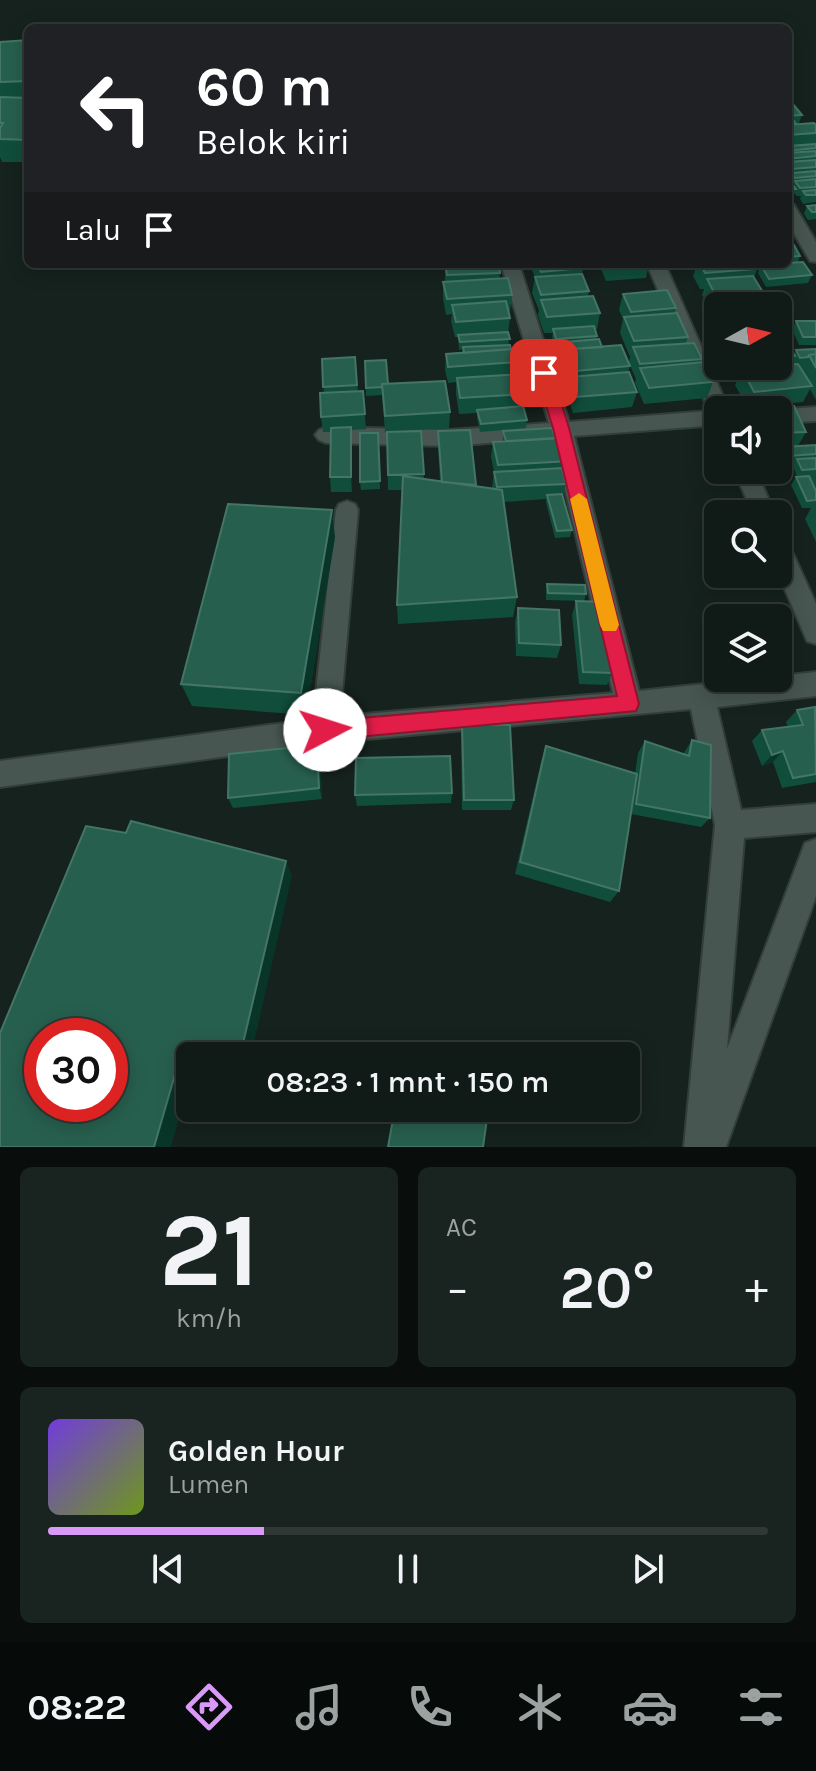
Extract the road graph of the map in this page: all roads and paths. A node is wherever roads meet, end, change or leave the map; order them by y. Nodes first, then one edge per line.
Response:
1 (792, 215) edge
2 (816, 257) edge
3 (511, 268) edge
4 (658, 268) edge
5 (713, 396) edge
6 (816, 414) edge
7 (792, 415) edge
8 (704, 419) edge
9 (561, 428) junction
10 (326, 435) edge
11 (347, 510) dead end
12 (792, 577) edge
13 (816, 633) edge
14 (816, 684) edge
15 (701, 695) junction
16 (629, 704) junction
17 (325, 730) junction
18 (0, 774) edge
19 (816, 818) edge
20 (730, 825) junction
21 (816, 854) edge
22 (705, 1147) edge

1 - 2 street
3 - 9 street
4 - 5 street
6 - 7 street
8 - 9 street
9 - 10 street
9 - 16 street
11 - 17 street
12 - 13 street
14 - 15 street
15 - 16 street
15 - 20 street
16 - 17 street
17 - 18 street
19 - 20 street
20 - 22 street
21 - 22 street

